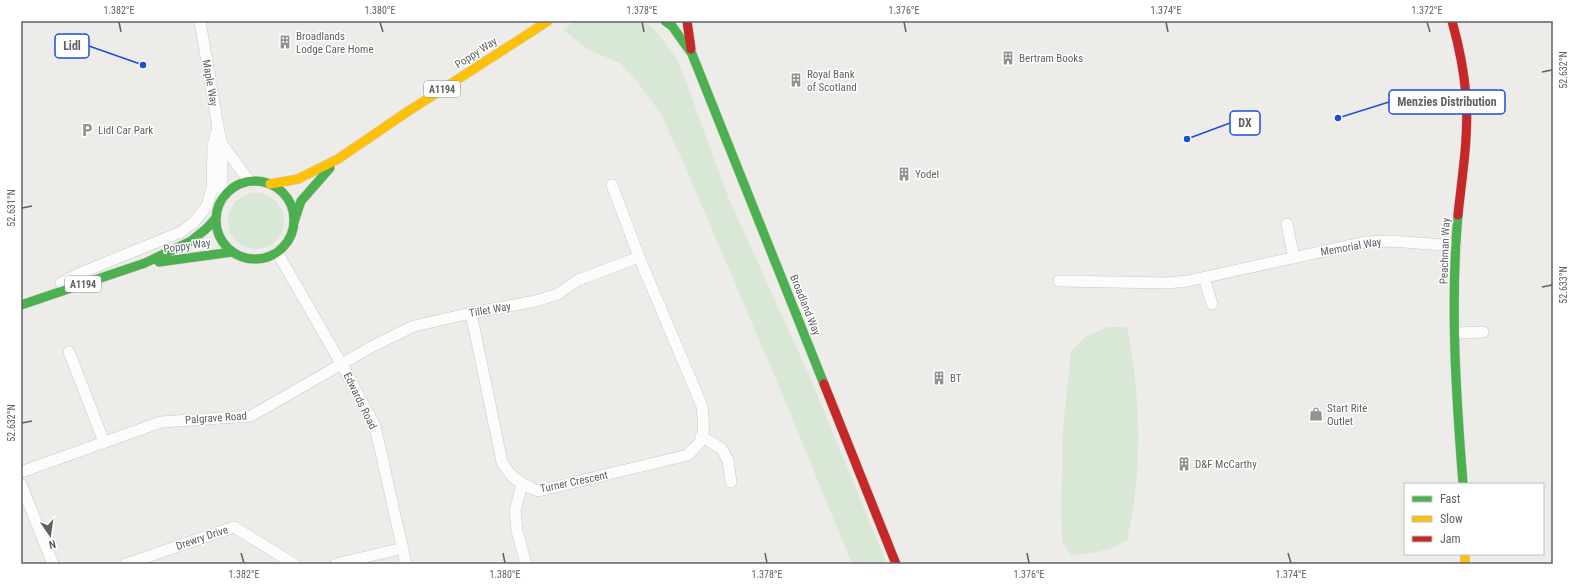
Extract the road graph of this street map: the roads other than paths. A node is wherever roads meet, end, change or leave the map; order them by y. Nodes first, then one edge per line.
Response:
1 (200, 21) edge
2 (548, 21) edge
3 (665, 21) edge
4 (687, 21) edge
5 (1452, 21) edge
6 (692, 54) junction
7 (218, 127) junction
8 (222, 144) junction
9 (338, 159) junction
10 (250, 182) junction
11 (270, 184) junction
12 (612, 185) dead end
13 (222, 199) junction
14 (216, 218) junction
15 (294, 222) junction
16 (1287, 224) dead end
17 (1456, 246) junction
18 (232, 252) junction
19 (277, 252) junction
20 (639, 257) junction
21 (1294, 258) junction
22 (145, 263) junction
23 (1204, 278) junction
24 (1059, 281) dead end
25 (21, 304) edge
26 (1212, 304) dead end
27 (471, 313) junction
28 (1484, 332) dead end
29 (1455, 334) junction
30 (69, 352) dead end
31 (342, 365) junction
32 (701, 436) junction
33 (104, 442) junction
34 (21, 472) edge
35 (731, 482) dead end
36 (1463, 483) edge
37 (21, 484) edge
38 (522, 484) junction
39 (403, 548) junction
40 (150, 560) edge
41 (53, 564) edge
42 (126, 564) edge
43 (294, 564) edge
44 (336, 564) edge
45 (406, 564) edge
46 (526, 564) edge
47 (896, 564) edge

1 - 7 street, Maple Way
2 - 9 main road, Poppy Way / A1194
3 - 6 main road, Broadland Way
4 - 6 main road, Broadland Way
5 - 17 main road, Peachman Way
6 - 47 main road, Broadland Way
7 - 8 street, Maple Way
7 - 25 street
8 - 10 street, Maple Way
8 - 13 street, Maple Way
9 - 11 main road, Poppy Way / A1194
9 - 15 main road, Poppy Way / A1194
10 - 11 main road
10 - 13 main road
11 - 15 main road
12 - 20 street, Turner Crescent
13 - 14 main road
14 - 18 main road
14 - 22 main road, Poppy Way / A1194
15 - 19 main road
16 - 21 street
17 - 21 street, Memorial Way
17 - 29 main road, Peachman Way
18 - 19 main road
18 - 22 main road, Poppy Way / A1194
19 - 31 street, Edwards Road
20 - 27 street, Tillet Way
20 - 32 street, Turner Crescent
21 - 23 street, Memorial Way
22 - 25 main road, Poppy Way / A1194
23 - 24 street, Memorial Way
23 - 26 street
27 - 31 street, Tillet Way
27 - 38 street, Turner Crescent
28 - 29 street
29 - 36 main road, Peachman Way
30 - 33 street
31 - 33 street, Palgrave Road
31 - 39 street, Edwards Road
32 - 35 street
32 - 38 street, Turner Crescent
33 - 34 street, Palgrave Road
37 - 41 street
38 - 46 street
39 - 44 street
39 - 45 street, Edwards Road
40 - 42 street, Drewry Drive
40 - 43 street, Drewry Drive

